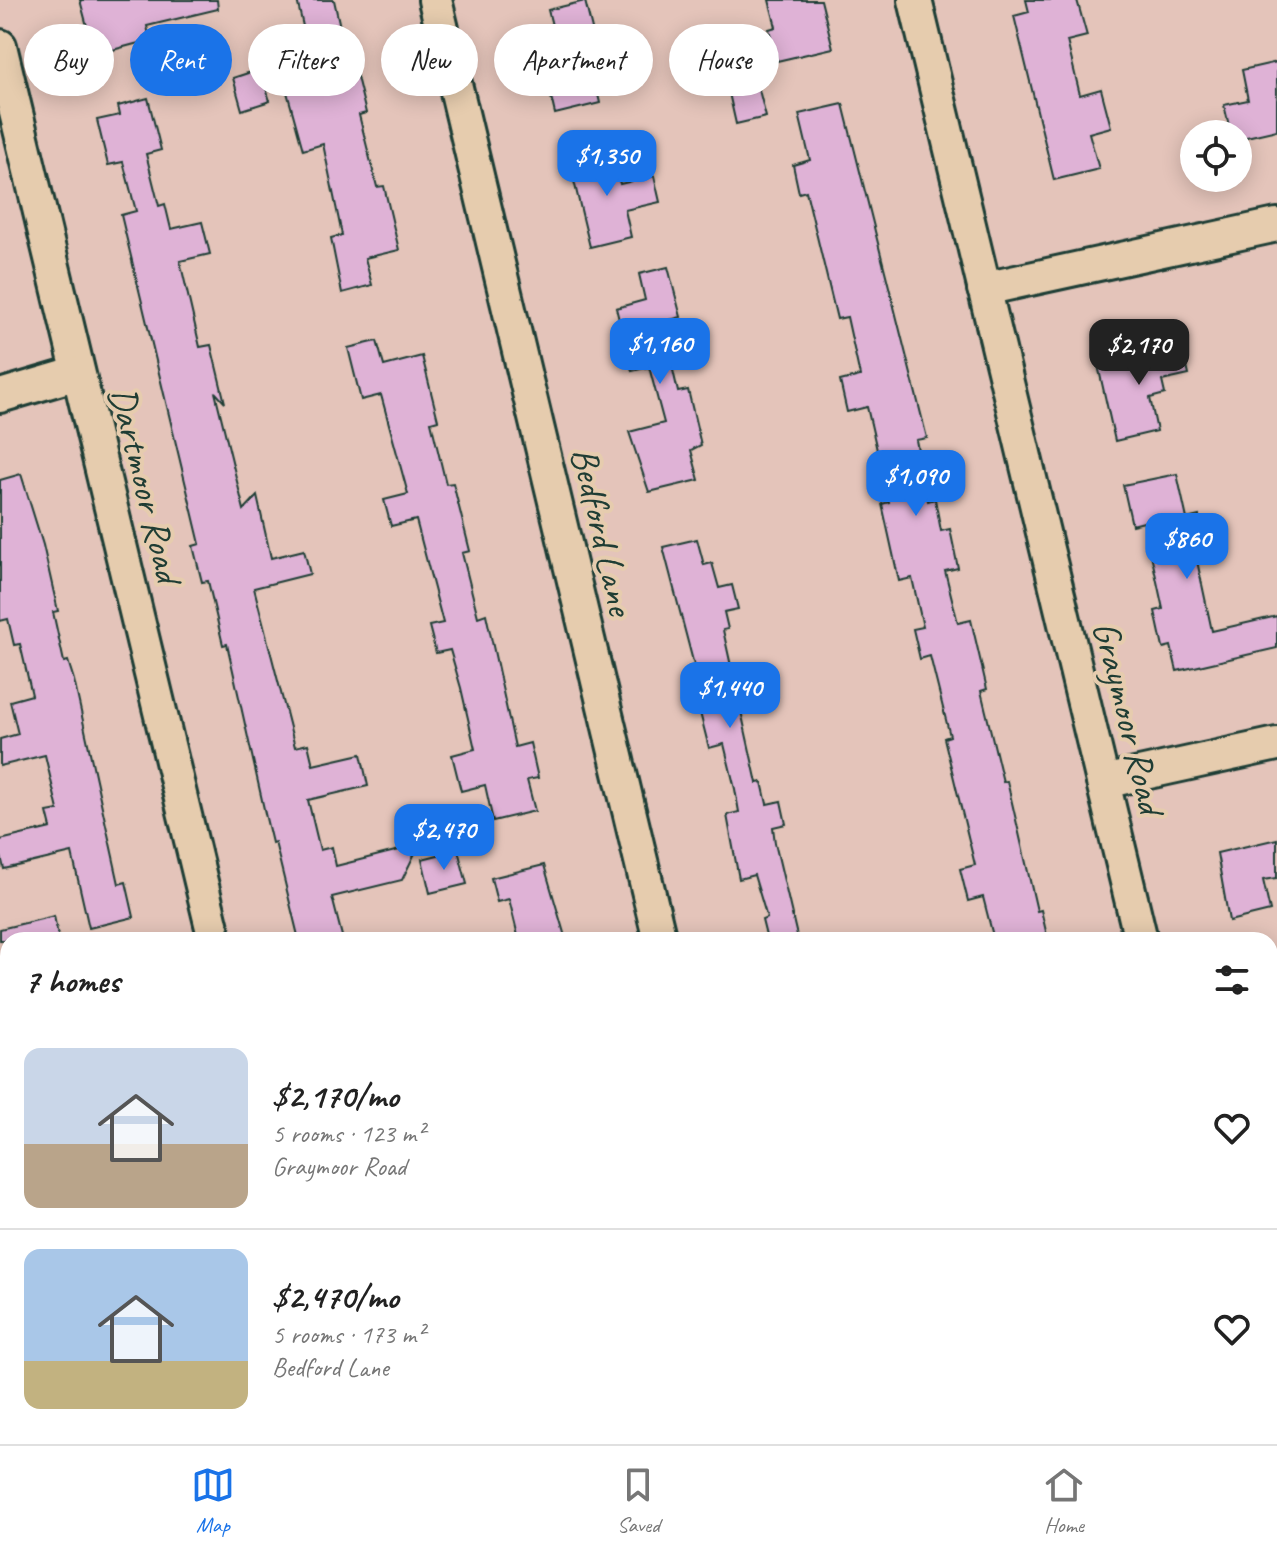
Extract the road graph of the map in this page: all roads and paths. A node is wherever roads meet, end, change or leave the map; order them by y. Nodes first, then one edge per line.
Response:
1 (435, 0) edge
2 (915, 0) edge
3 (0, 46) edge
4 (1277, 225) edge
5 (984, 289) junction
6 (78, 373) junction
7 (0, 396) edge
8 (1277, 744) edge
9 (1103, 782) junction
10 (213, 932) edge
11 (658, 932) edge
12 (1139, 932) edge

1 - 11 street, Bedford Lane
2 - 5 street, Graymoor Road
3 - 6 street, Dartmoor Road
4 - 5 street
5 - 9 street, Graymoor Road
6 - 7 street
6 - 10 street, Dartmoor Road
8 - 9 street
9 - 12 street, Graymoor Road

